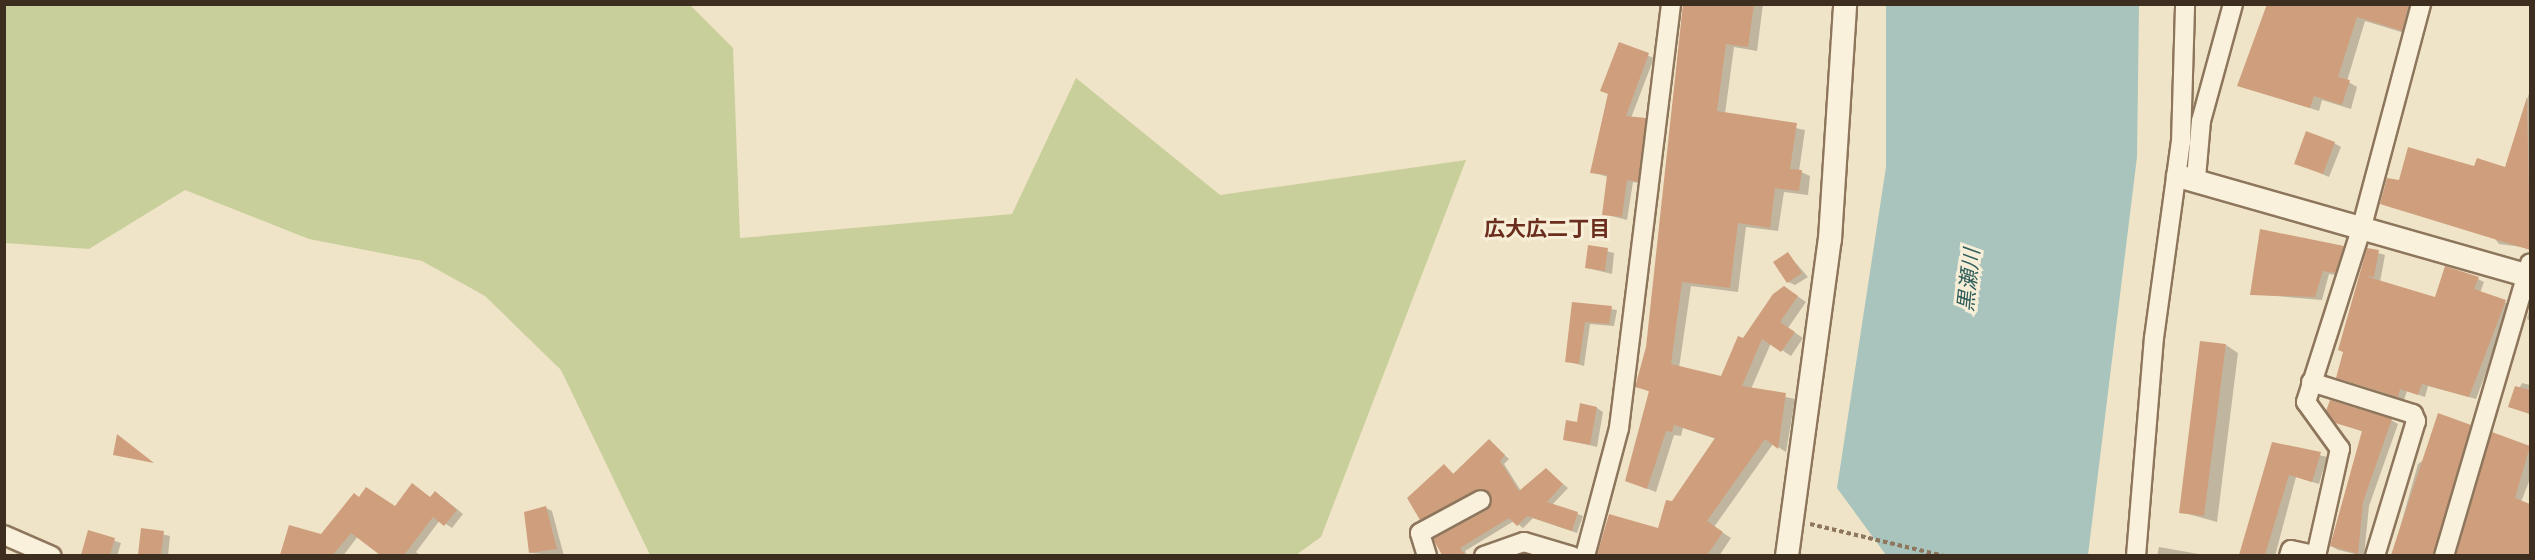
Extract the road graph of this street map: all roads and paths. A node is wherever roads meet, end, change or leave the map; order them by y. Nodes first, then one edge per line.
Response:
1 (1671, 4) edge
2 (1845, 4) edge
3 (2185, 4) edge
4 (2233, 4) edge
5 (2421, 4) edge
6 (2187, 177) junction
7 (2362, 226) junction
8 (2529, 271) edge
9 (2312, 382) junction
10 (1481, 500) dead end
11 (1805, 523) dead end
12 (4, 535) edge
13 (52, 555) edge
14 (1427, 555) edge
15 (1484, 555) edge
16 (1572, 555) edge
17 (1585, 555) edge
18 (1787, 555) edge
19 (1944, 555) edge
20 (2136, 555) edge
21 (2289, 555) edge
22 (2316, 555) edge
23 (2375, 555) edge
24 (2444, 555) edge

1 - 17 street
2 - 18 street
3 - 6 street
4 - 6 street
5 - 7 street
6 - 7 street
6 - 20 street
7 - 8 street
7 - 9 street
8 - 24 street
9 - 22 street
9 - 23 street
10 - 14 street
11 - 19 path
12 - 13 street
15 - 16 street
21 - 22 street

